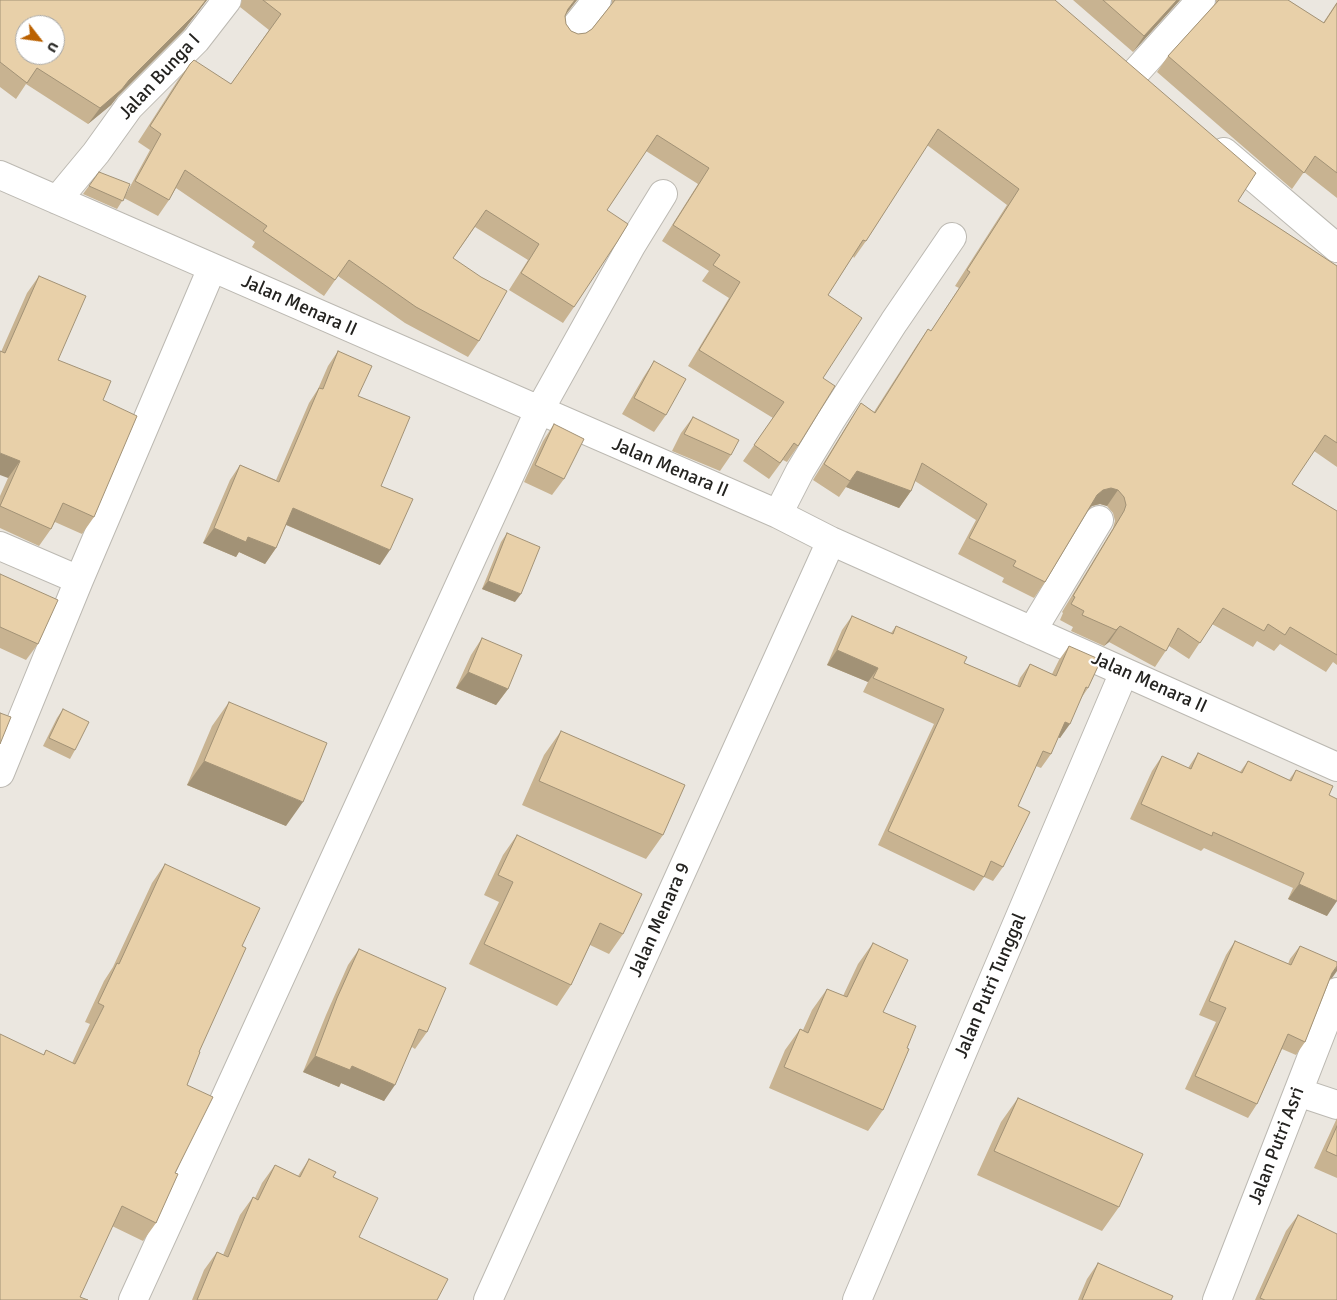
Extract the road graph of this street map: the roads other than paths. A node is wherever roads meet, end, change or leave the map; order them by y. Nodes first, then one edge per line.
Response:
1 (226, 0) edge
2 (597, 0) edge
3 (1201, 0) edge
4 (569, 34) edge
5 (1112, 55) edge
6 (1209, 139) edge
7 (0, 175) edge
8 (663, 194) dead end
9 (57, 200) junction
10 (952, 237) dead end
11 (1337, 248) edge
12 (212, 268) junction
13 (539, 411) junction
14 (778, 514) junction
15 (1099, 520) dead end
16 (831, 541) junction
17 (0, 546) edge
18 (79, 580) junction
19 (1032, 631) junction
20 (1124, 672) junction
21 (1337, 767) edge
22 (0, 773) edge
23 (1337, 992) edge
24 (1298, 1092) junction
25 (1337, 1105) edge
26 (133, 1300) edge
27 (488, 1300) edge
28 (857, 1300) edge
29 (1217, 1300) edge

1 - 9 street, Jalan Bunga I
2 - 4 street
3 - 5 street
6 - 11 street
7 - 9 street, Jalan Menara II
8 - 13 street
9 - 12 street, Jalan Menara II
10 - 14 street
12 - 13 street, Jalan Menara II
12 - 18 street
13 - 14 street, Jalan Menara II
13 - 26 street
14 - 16 street, Jalan Menara II
15 - 19 street
16 - 19 street, Jalan Menara II
16 - 27 street, Jalan Menara 9
17 - 18 street
18 - 22 street
19 - 20 street, Jalan Menara II
20 - 21 street, Jalan Menara II
20 - 28 street, Jalan Putri Tunggal
23 - 24 street, Jalan Putri Asri
24 - 25 street
24 - 29 street, Jalan Putri Asri

